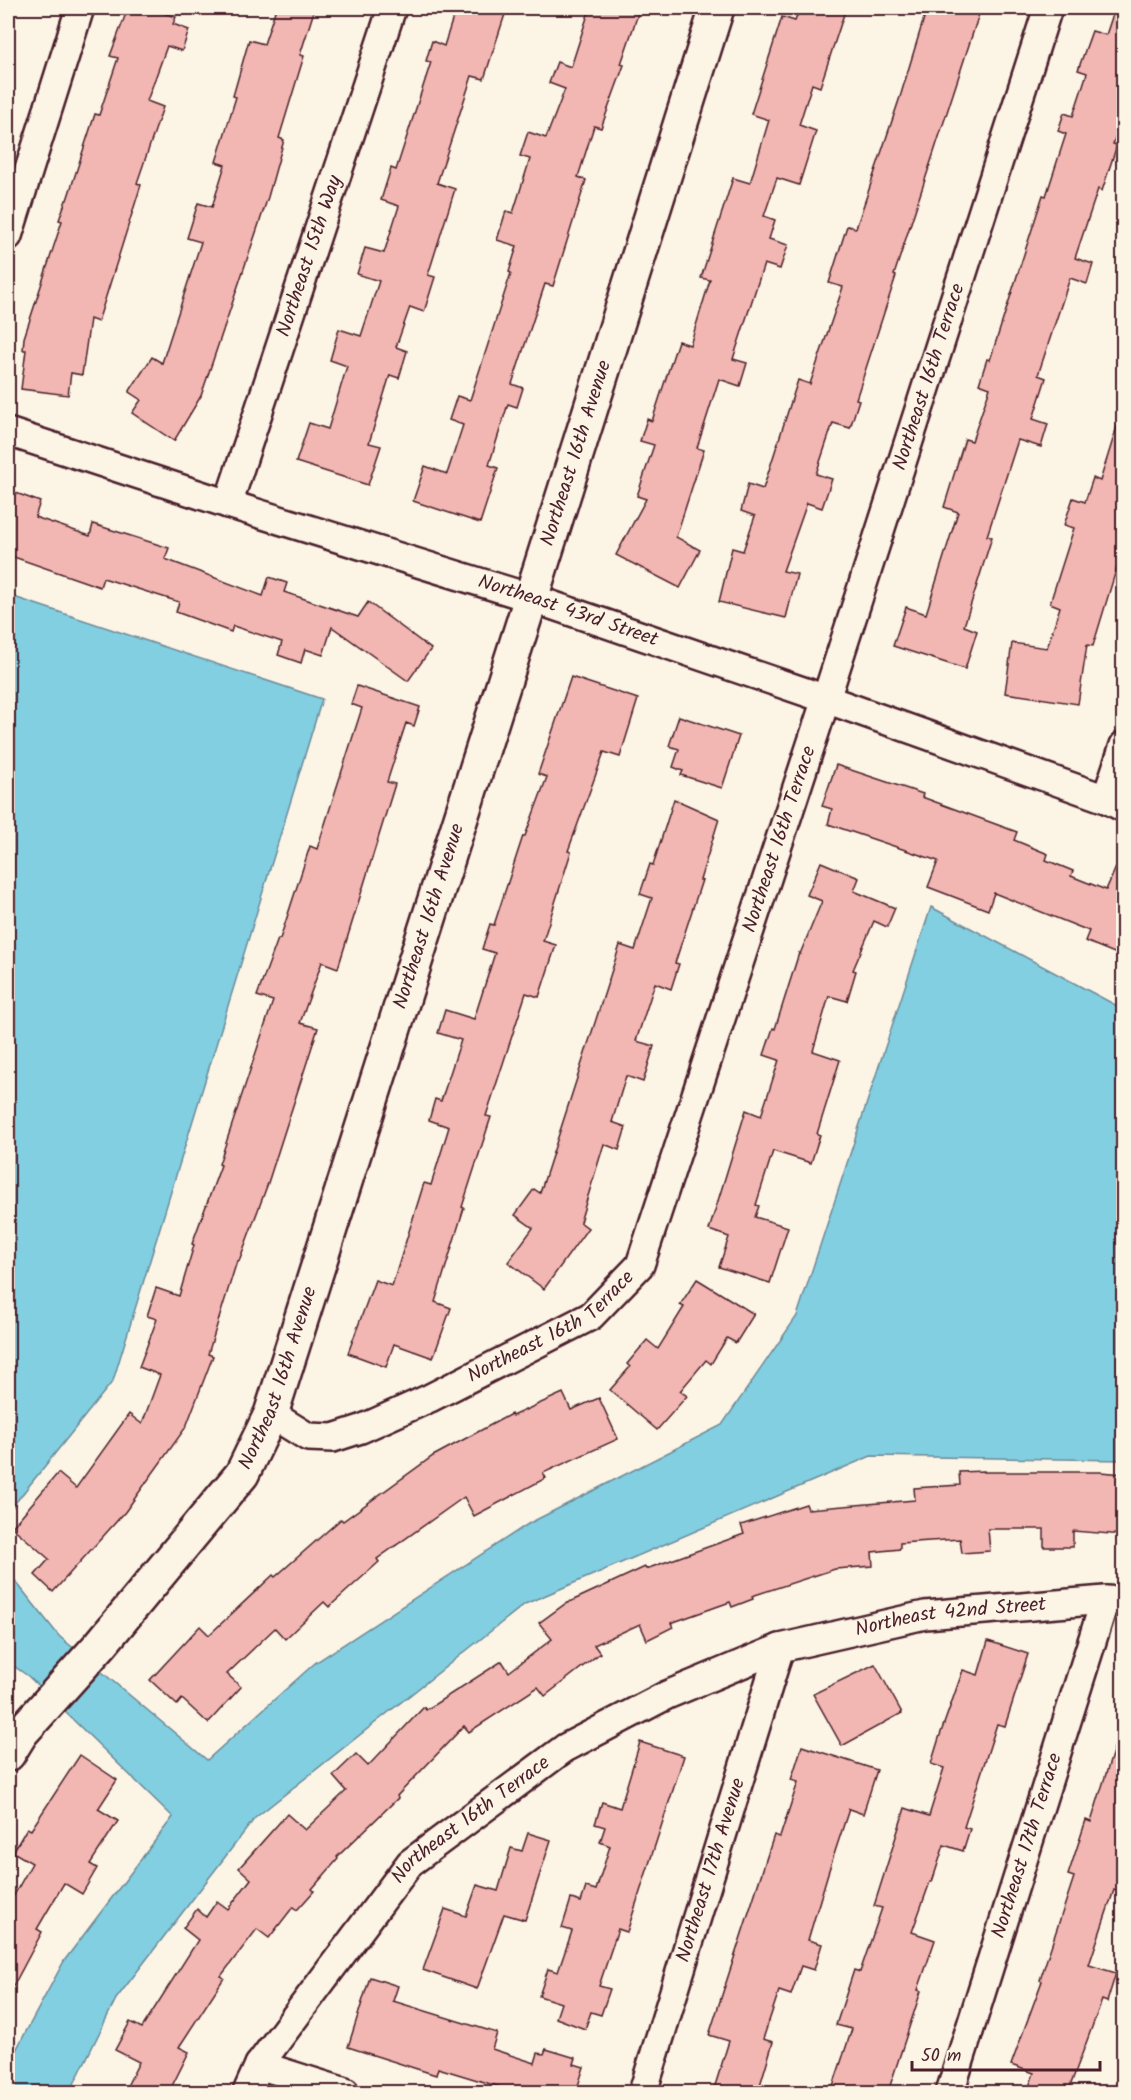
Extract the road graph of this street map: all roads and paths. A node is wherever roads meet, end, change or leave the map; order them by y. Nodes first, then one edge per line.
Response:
1 (80, 8) edge
2 (392, 8) edge
3 (717, 8) edge
4 (1048, 8) edge
5 (8, 236) edge
6 (8, 432) edge
7 (228, 504) junction
8 (531, 598) junction
9 (826, 699) junction
10 (1124, 746) edge
11 (1115, 803) edge
12 (271, 1414) junction
13 (1114, 1601) edge
14 (780, 1648) junction
15 (14, 1743) edge
16 (259, 2065) junction
17 (247, 2092) edge
18 (345, 2092) edge
19 (643, 2092) edge
20 (950, 2092) edge

1 - 5 street
2 - 7 street, Northeast 15th Way
3 - 8 street, Northeast 16th Avenue
4 - 9 street, Northeast 16th Terrace
6 - 7 street, Northeast 43rd Street
7 - 8 street, Northeast 43rd Street
8 - 9 street, Northeast 43rd Street
8 - 12 street, Northeast 16th Avenue
9 - 11 street, Northeast 43rd Street
9 - 12 street, Northeast 16th Terrace
10 - 11 street
12 - 15 street, Northeast 16th Avenue
13 - 14 street, Northeast 42nd Street
13 - 20 street, Northeast 17th Terrace
14 - 16 street, Northeast 16th Terrace
14 - 19 street, Northeast 17th Avenue
16 - 17 street, Northeast 16th Terrace
16 - 18 street

